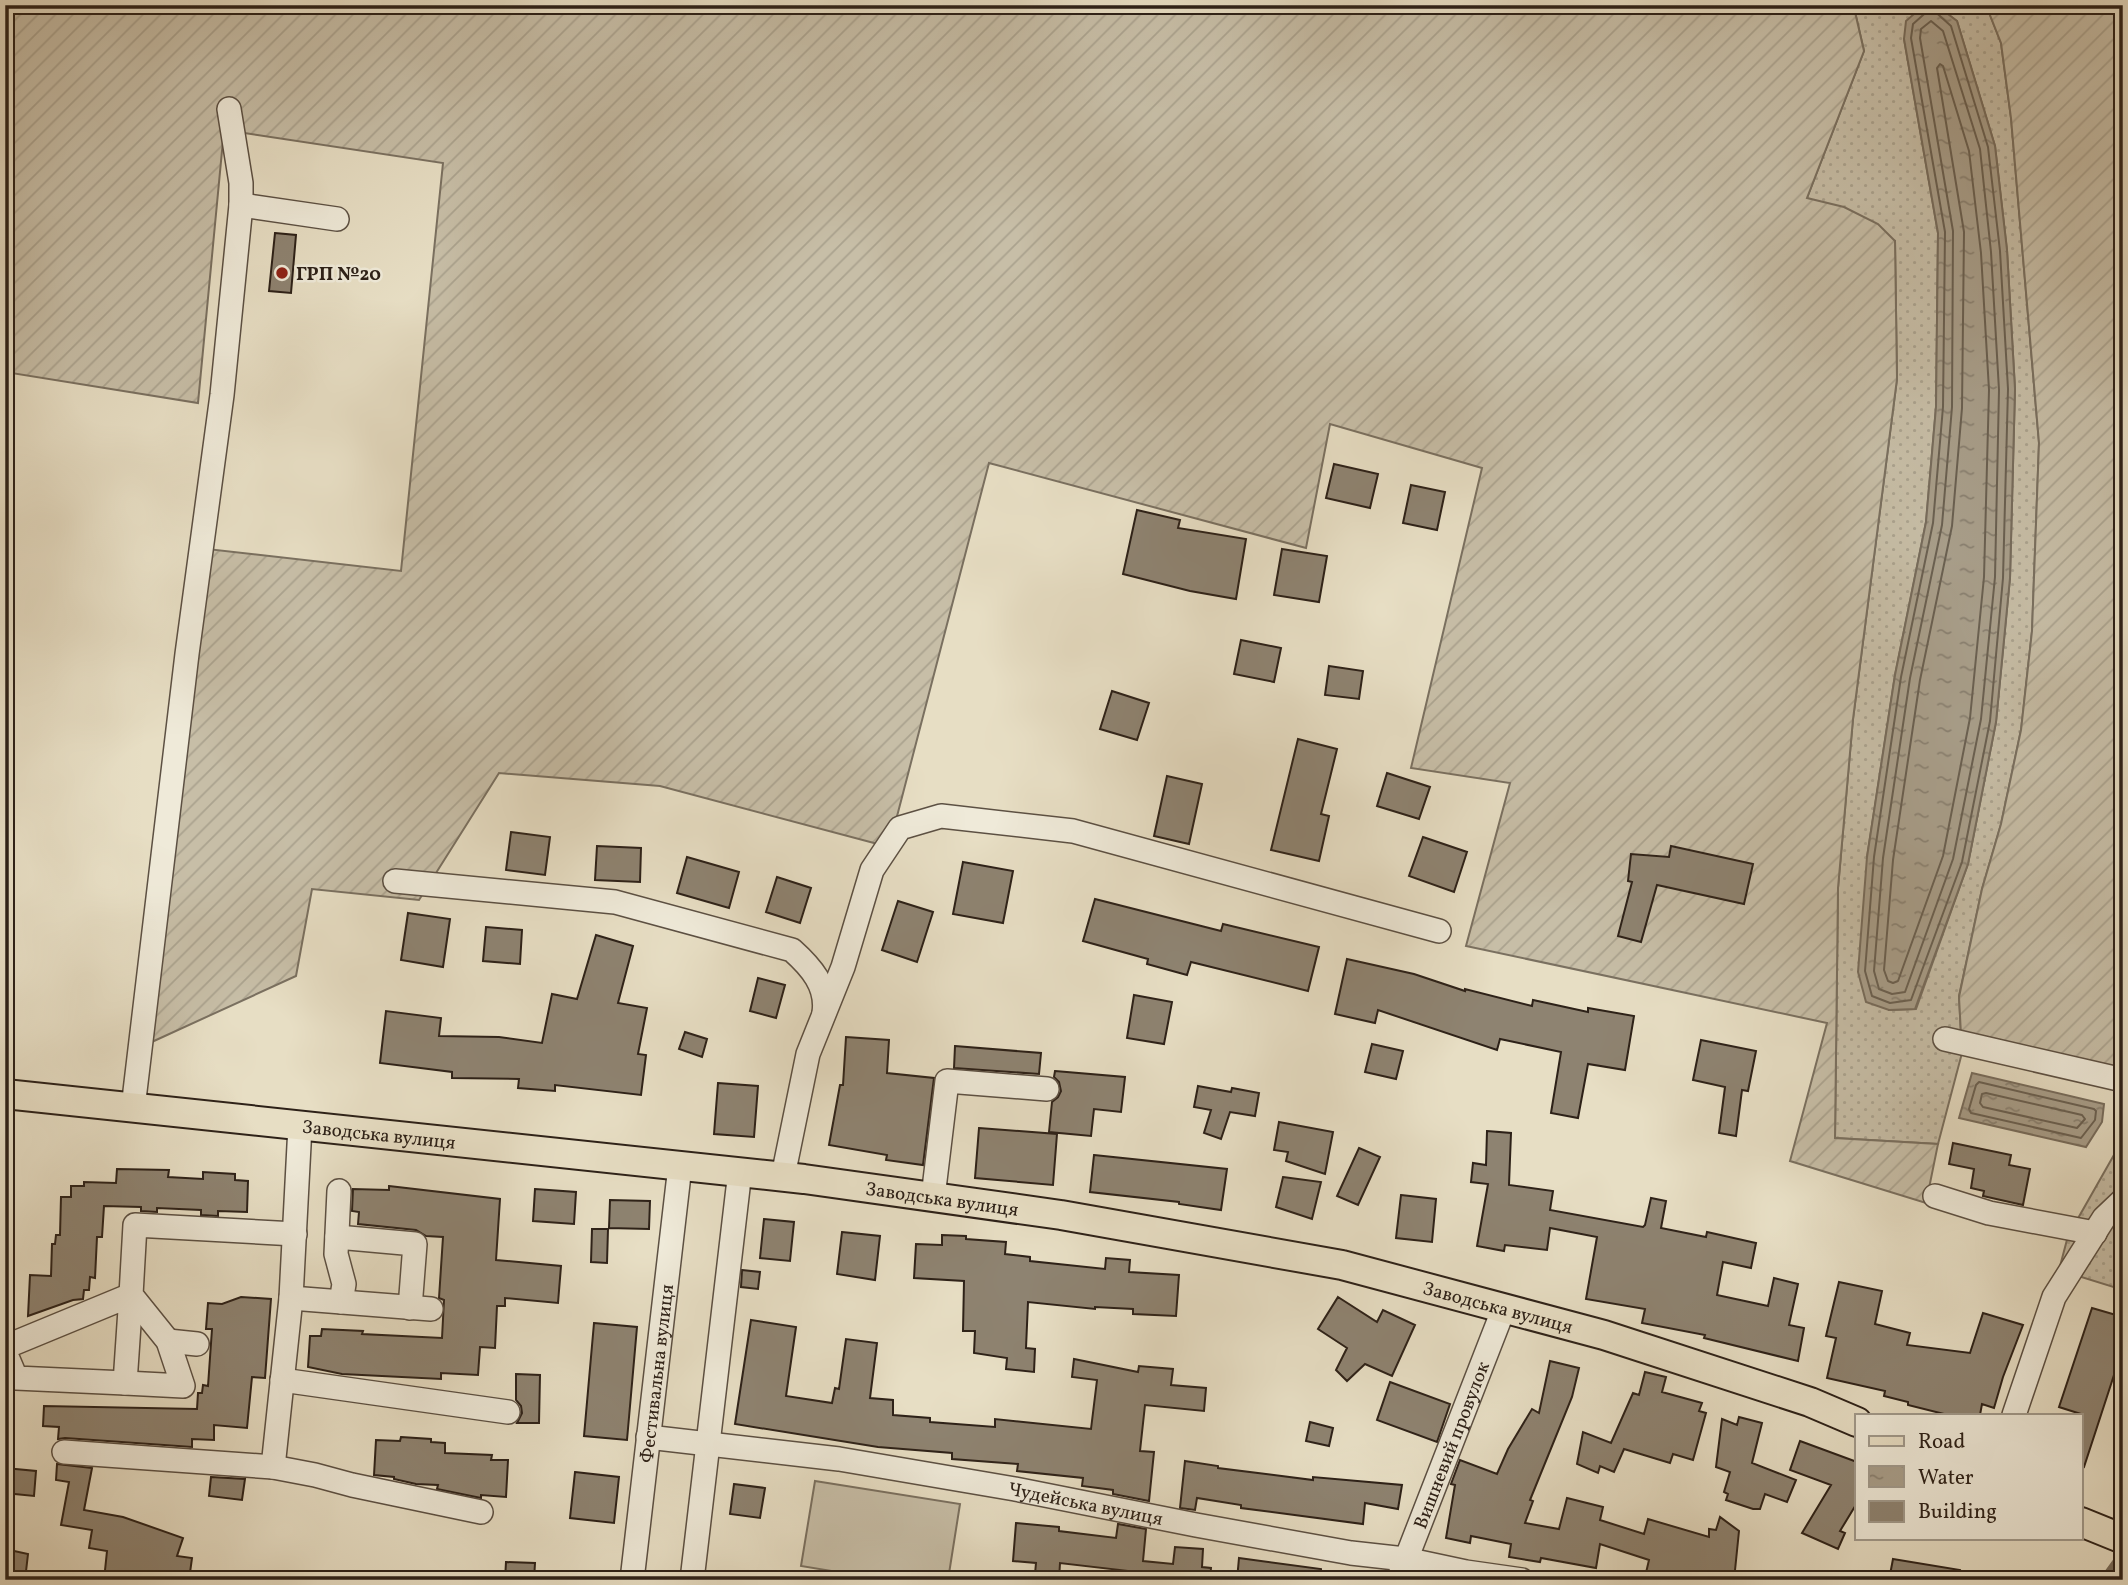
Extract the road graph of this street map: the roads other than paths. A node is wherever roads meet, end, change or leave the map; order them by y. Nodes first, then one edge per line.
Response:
1 (229, 109) dead end
2 (241, 205) junction
3 (337, 219) dead end
4 (395, 881) dead end
5 (1439, 931) dead end
6 (822, 1023) junction
7 (1945, 1039) dead end
8 (2123, 1080) edge
9 (1047, 1089) dead end
10 (5, 1094) edge
11 (133, 1108) junction
12 (300, 1126) junction
13 (680, 1166) junction
14 (740, 1171) junction
15 (783, 1176) junction
16 (340, 1191) dead end
17 (1935, 1196) dead end
18 (933, 1197) junction
19 (2123, 1200) edge
20 (2095, 1233) junction
21 (295, 1234) junction
22 (337, 1237) junction
23 (131, 1295) junction
24 (291, 1298) junction
25 (341, 1301) junction
26 (1504, 1308) junction
27 (168, 1341) junction
28 (198, 1343) dead end
29 (5, 1347) edge
30 (5, 1352) edge
31 (282, 1380) junction
32 (125, 1382) junction
33 (508, 1412) dead end
34 (2014, 1414) edge
35 (1855, 1421) edge
36 (648, 1437) junction
37 (707, 1443) junction
38 (64, 1452) dead end
39 (273, 1467) junction
40 (481, 1512) dead end
41 (2082, 1522) edge
42 (2115, 1536) edge
43 (1401, 1569) edge
44 (632, 1580) edge
45 (692, 1580) edge
46 (1522, 1580) edge

1 - 2 street
2 - 3 street
2 - 11 street
4 - 6 street
5 - 6 street
6 - 15 street
7 - 8 street
9 - 18 street
10 - 11 main road, Заводська вулиця
11 - 12 main road, Заводська вулиця
12 - 13 main road, Заводська вулиця
12 - 21 street
13 - 14 main road, Заводська вулиця
13 - 36 street, Фестивальна вулиця
14 - 15 main road, Заводська вулиця
14 - 37 street
15 - 18 main road, Заводська вулиця
16 - 22 street
17 - 20 street
18 - 26 main road, Заводська вулиця
19 - 20 street
20 - 34 street
21 - 23 street
21 - 24 street
22 - 25 street
22 - 25 street
23 - 27 street
23 - 29 street
23 - 32 street
24 - 25 street
24 - 31 street
26 - 35 main road, Заводська вулиця
26 - 43 street, Вишневий провулок
27 - 28 street
27 - 32 street
30 - 32 street
31 - 33 street
31 - 39 street
36 - 37 street, Чудейська вулиця
36 - 44 street, Фестивальна вулиця
37 - 43 street, Чудейська вулиця
37 - 45 street
38 - 39 street
39 - 40 street
41 - 42 main road
43 - 46 street, Чудейська вулиця

